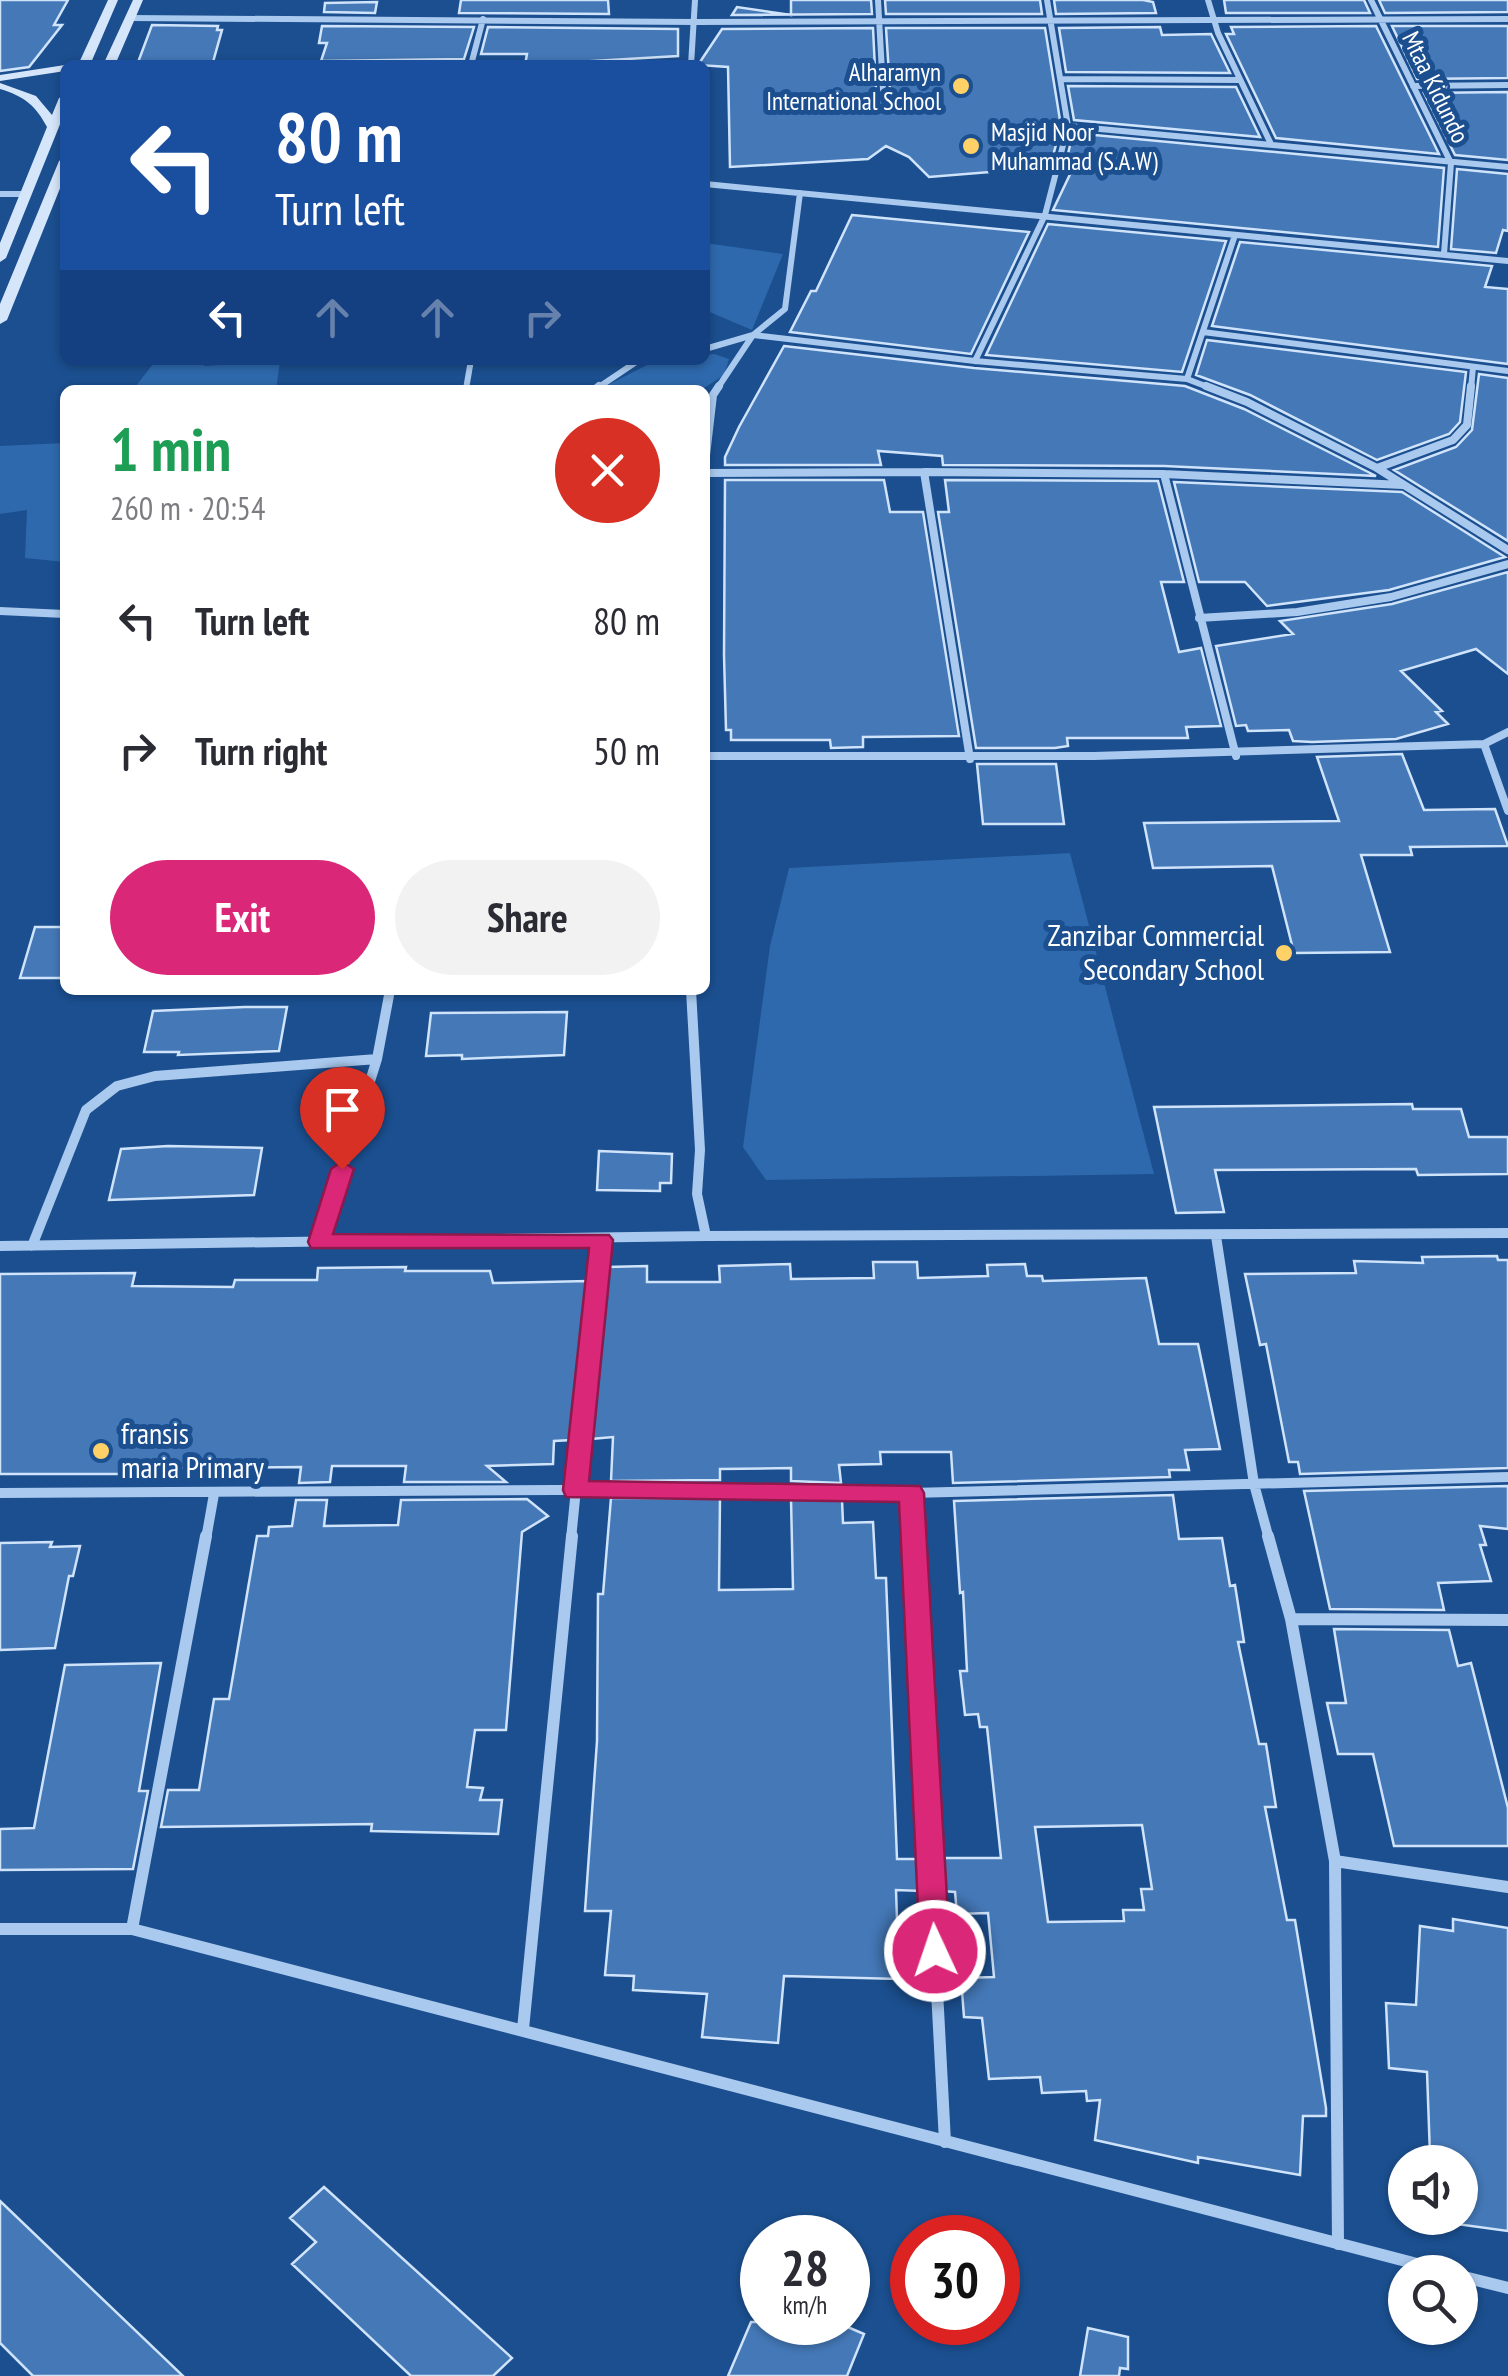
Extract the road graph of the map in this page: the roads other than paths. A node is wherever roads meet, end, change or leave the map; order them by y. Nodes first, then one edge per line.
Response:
1 (695, 0) edge
2 (878, 0) edge
3 (1048, 0) edge
4 (1208, 0) edge
5 (1372, 0) edge
6 (111, 5) edge
7 (134, 9) edge
8 (483, 19) junction
9 (1381, 19) junction
10 (1053, 20) junction
11 (1216, 20) junction
12 (1508, 20) edge
13 (695, 22) junction
14 (879, 22) junction
15 (84, 60) edge
16 (111, 60) edge
17 (472, 60) edge
18 (691, 60) edge
19 (60, 69) edge
20 (1061, 79) junction
21 (1240, 80) junction
22 (0, 82) edge
23 (60, 83) edge
24 (1413, 86) junction
25 (1508, 86) edge
26 (883, 90) dead end
27 (60, 112) edge
28 (60, 112) edge
29 (60, 114) edge
30 (1068, 126) junction
31 (1271, 144) junction
32 (1451, 162) junction
33 (1508, 167) edge
34 (60, 173) edge
35 (710, 184) edge
36 (800, 192) junction
37 (0, 194) edge
38 (27, 194) junction
39 (1044, 215) junction
40 (1235, 236) junction
41 (1444, 254) junction
42 (0, 258) edge
43 (1508, 261) edge
44 (0, 320) edge
45 (1204, 332) junction
46 (754, 335) junction
47 (710, 348) edge
48 (974, 361) junction
49 (632, 365) edge
50 (1474, 367) junction
51 (1508, 371) edge
52 (1187, 379) junction
53 (602, 385) edge
54 (710, 395) edge
55 (1377, 468) junction
56 (924, 472) junction
57 (710, 473) edge
58 (1164, 474) junction
59 (1403, 485) junction
60 (1508, 550) edge
61 (1508, 564) edge
62 (0, 611) edge
63 (60, 614) edge
64 (1199, 618) junction
65 (1508, 732) edge
66 (1484, 744) junction
67 (710, 756) edge
68 (1236, 756) junction
69 (970, 760) junction
70 (1508, 811) edge
71 (389, 995) edge
72 (690, 995) edge
73 (376, 1059) junction
74 (1508, 1233) edge
75 (706, 1236) junction
76 (1216, 1236) junction
77 (601, 1240) junction
78 (319, 1242) junction
79 (0, 1246) edge
80 (32, 1246) junction
81 (1508, 1477) edge
82 (1254, 1484) junction
83 (576, 1490) junction
84 (0, 1493) edge
85 (911, 1493) junction
86 (214, 1494) junction
87 (1291, 1619) junction
88 (1508, 1620) edge
89 (1335, 1862) junction
90 (1508, 1888) edge
91 (132, 1929) junction
92 (0, 1930) edge
93 (522, 2030) junction
94 (945, 2142) junction
95 (1338, 2244) junction
96 (1388, 2257) edge
97 (1478, 2280) edge
98 (1508, 2288) edge

1 - 13 street
2 - 14 street
3 - 10 street
4 - 11 street
5 - 9 street, Mtaa Kidundo
6 - 7 main road
6 - 15 main road
7 - 8 street
7 - 16 main road
8 - 13 street
8 - 17 street
9 - 11 street
9 - 12 street
9 - 24 street, Mtaa Kidundo
10 - 11 street
10 - 14 street
10 - 20 street
11 - 21 street
13 - 14 street
13 - 18 street
14 - 26 street
19 - 22 main road
20 - 21 street
20 - 30 street
21 - 31 street
22 - 23 main road
22 - 27 main road
22 - 28 main road
24 - 25 street
24 - 32 street, Mtaa Kidundo
29 - 38 main road
30 - 31 street
30 - 39 street
31 - 32 street
32 - 33 street
32 - 41 street, Mtaa Kidundo
34 - 44 main road
35 - 36 street
36 - 39 street
36 - 46 street
37 - 38 street
38 - 42 main road
39 - 40 street
39 - 48 street
40 - 41 street
40 - 45 street
41 - 43 street
45 - 50 street
45 - 52 street
46 - 47 street
46 - 48 street
46 - 54 street
48 - 52 street
49 - 53 street
50 - 51 street
50 - 55 street
52 - 55 street
55 - 59 street
56 - 57 street
56 - 58 street
56 - 69 street
58 - 59 street
58 - 64 street
59 - 60 street
61 - 64 street
62 - 63 street
64 - 68 street
65 - 66 street
66 - 68 street
66 - 70 street
67 - 69 street
68 - 69 street
71 - 73 street
72 - 75 street
73 - 78 street
73 - 80 street
74 - 76 street
75 - 76 street
75 - 77 street
76 - 82 street
77 - 78 street
77 - 83 street
78 - 80 street
79 - 80 street
81 - 82 street
82 - 85 street
82 - 87 street
83 - 85 street
83 - 86 street
83 - 93 street
84 - 86 street
85 - 94 street
86 - 91 street
87 - 88 street
87 - 89 street
89 - 90 street
89 - 95 street
91 - 92 street
91 - 93 street
93 - 94 street
94 - 95 street
95 - 96 street
97 - 98 street

